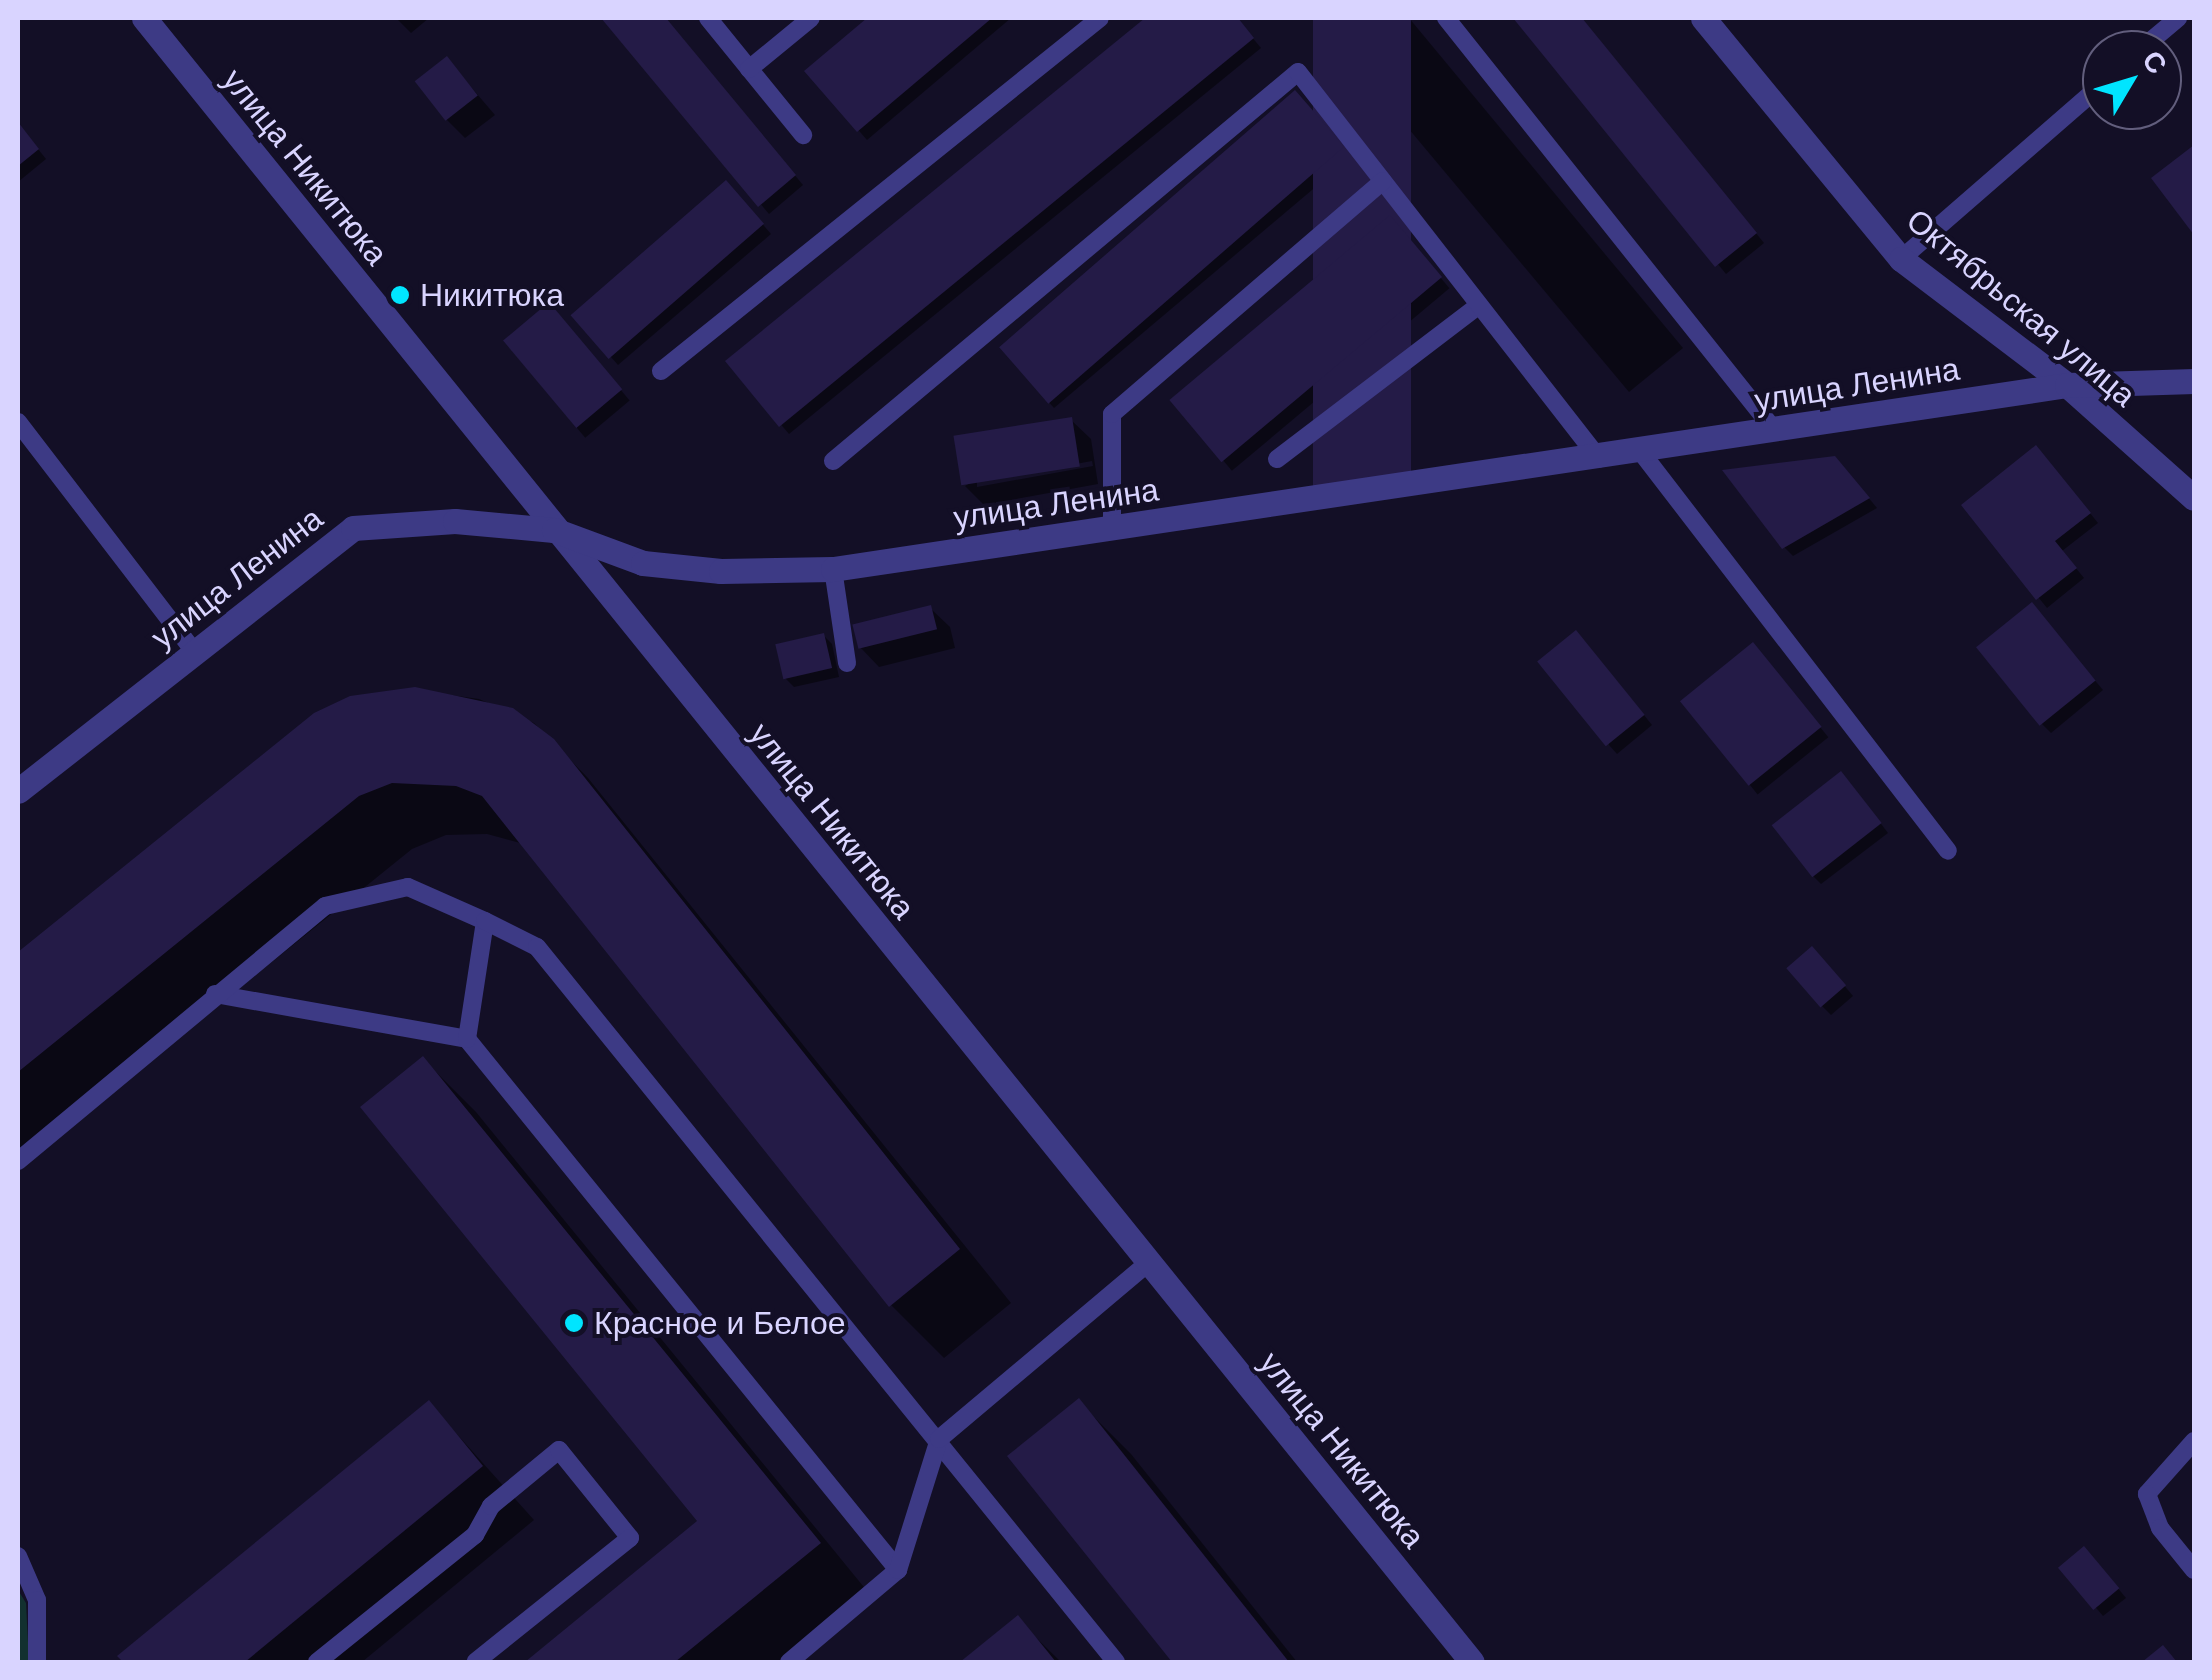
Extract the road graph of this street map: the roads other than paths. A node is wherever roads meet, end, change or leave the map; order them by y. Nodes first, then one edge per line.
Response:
1 (144, 18) edge
2 (708, 18) edge
3 (810, 18) edge
4 (1100, 18) edge
5 (1446, 18) edge
6 (1703, 18) edge
7 (749, 69) junction
8 (2082, 101) edge
9 (803, 136) dead end
10 (1382, 181) junction
11 (1901, 259) junction
12 (1479, 304) junction
13 (661, 372) dead end
14 (2194, 381) edge
15 (2066, 384) junction
16 (18, 422) edge
17 (1774, 431) junction
18 (1642, 452) junction
19 (1599, 459) junction
20 (1277, 460) dead end
21 (833, 461) dead end
22 (2194, 498) edge
23 (1112, 528) junction
24 (554, 530) junction
25 (832, 569) junction
26 (194, 653) junction
27 (848, 663) dead end
28 (18, 792) edge
29 (1948, 851) dead end
30 (485, 921) junction
31 (215, 994) junction
32 (467, 1038) junction
33 (18, 1161) edge
34 (1148, 1263) junction
35 (938, 1439) junction
36 (2194, 1442) edge
37 (18, 1556) edge
38 (898, 1570) junction
39 (2194, 1570) edge
40 (36, 1662) edge
41 (316, 1662) edge
42 (474, 1662) edge
43 (789, 1662) edge
44 (1116, 1662) edge
45 (1472, 1662) edge

1 - 24 street, улица Никитюка
2 - 7 lane
3 - 7 lane
4 - 13 lane
5 - 17 lane
6 - 11 street, Октябрьская улица
7 - 9 lane
8 - 11 lane
10 - 12 lane
10 - 21 lane
10 - 23 lane
11 - 15 street, Октябрьская улица
12 - 19 lane
12 - 20 lane
14 - 15 street, улица Ленина
15 - 17 street, улица Ленина
15 - 22 street, Октябрьская улица
16 - 26 lane
17 - 18 street, улица Ленина
18 - 19 street, улица Ленина
18 - 29 lane
19 - 23 street, улица Ленина
23 - 25 street, улица Ленина
24 - 25 street, улица Ленина
24 - 26 street, улица Ленина
24 - 34 street, улица Никитюка
25 - 27 lane
26 - 28 street, улица Ленина
30 - 31 lane
30 - 32 lane
30 - 35 lane
31 - 32 lane
31 - 33 lane
32 - 38 lane
34 - 35 lane
34 - 45 street, улица Никитюка
35 - 38 lane
35 - 44 lane
36 - 39 lane
37 - 40 lane
38 - 43 lane
41 - 42 lane

